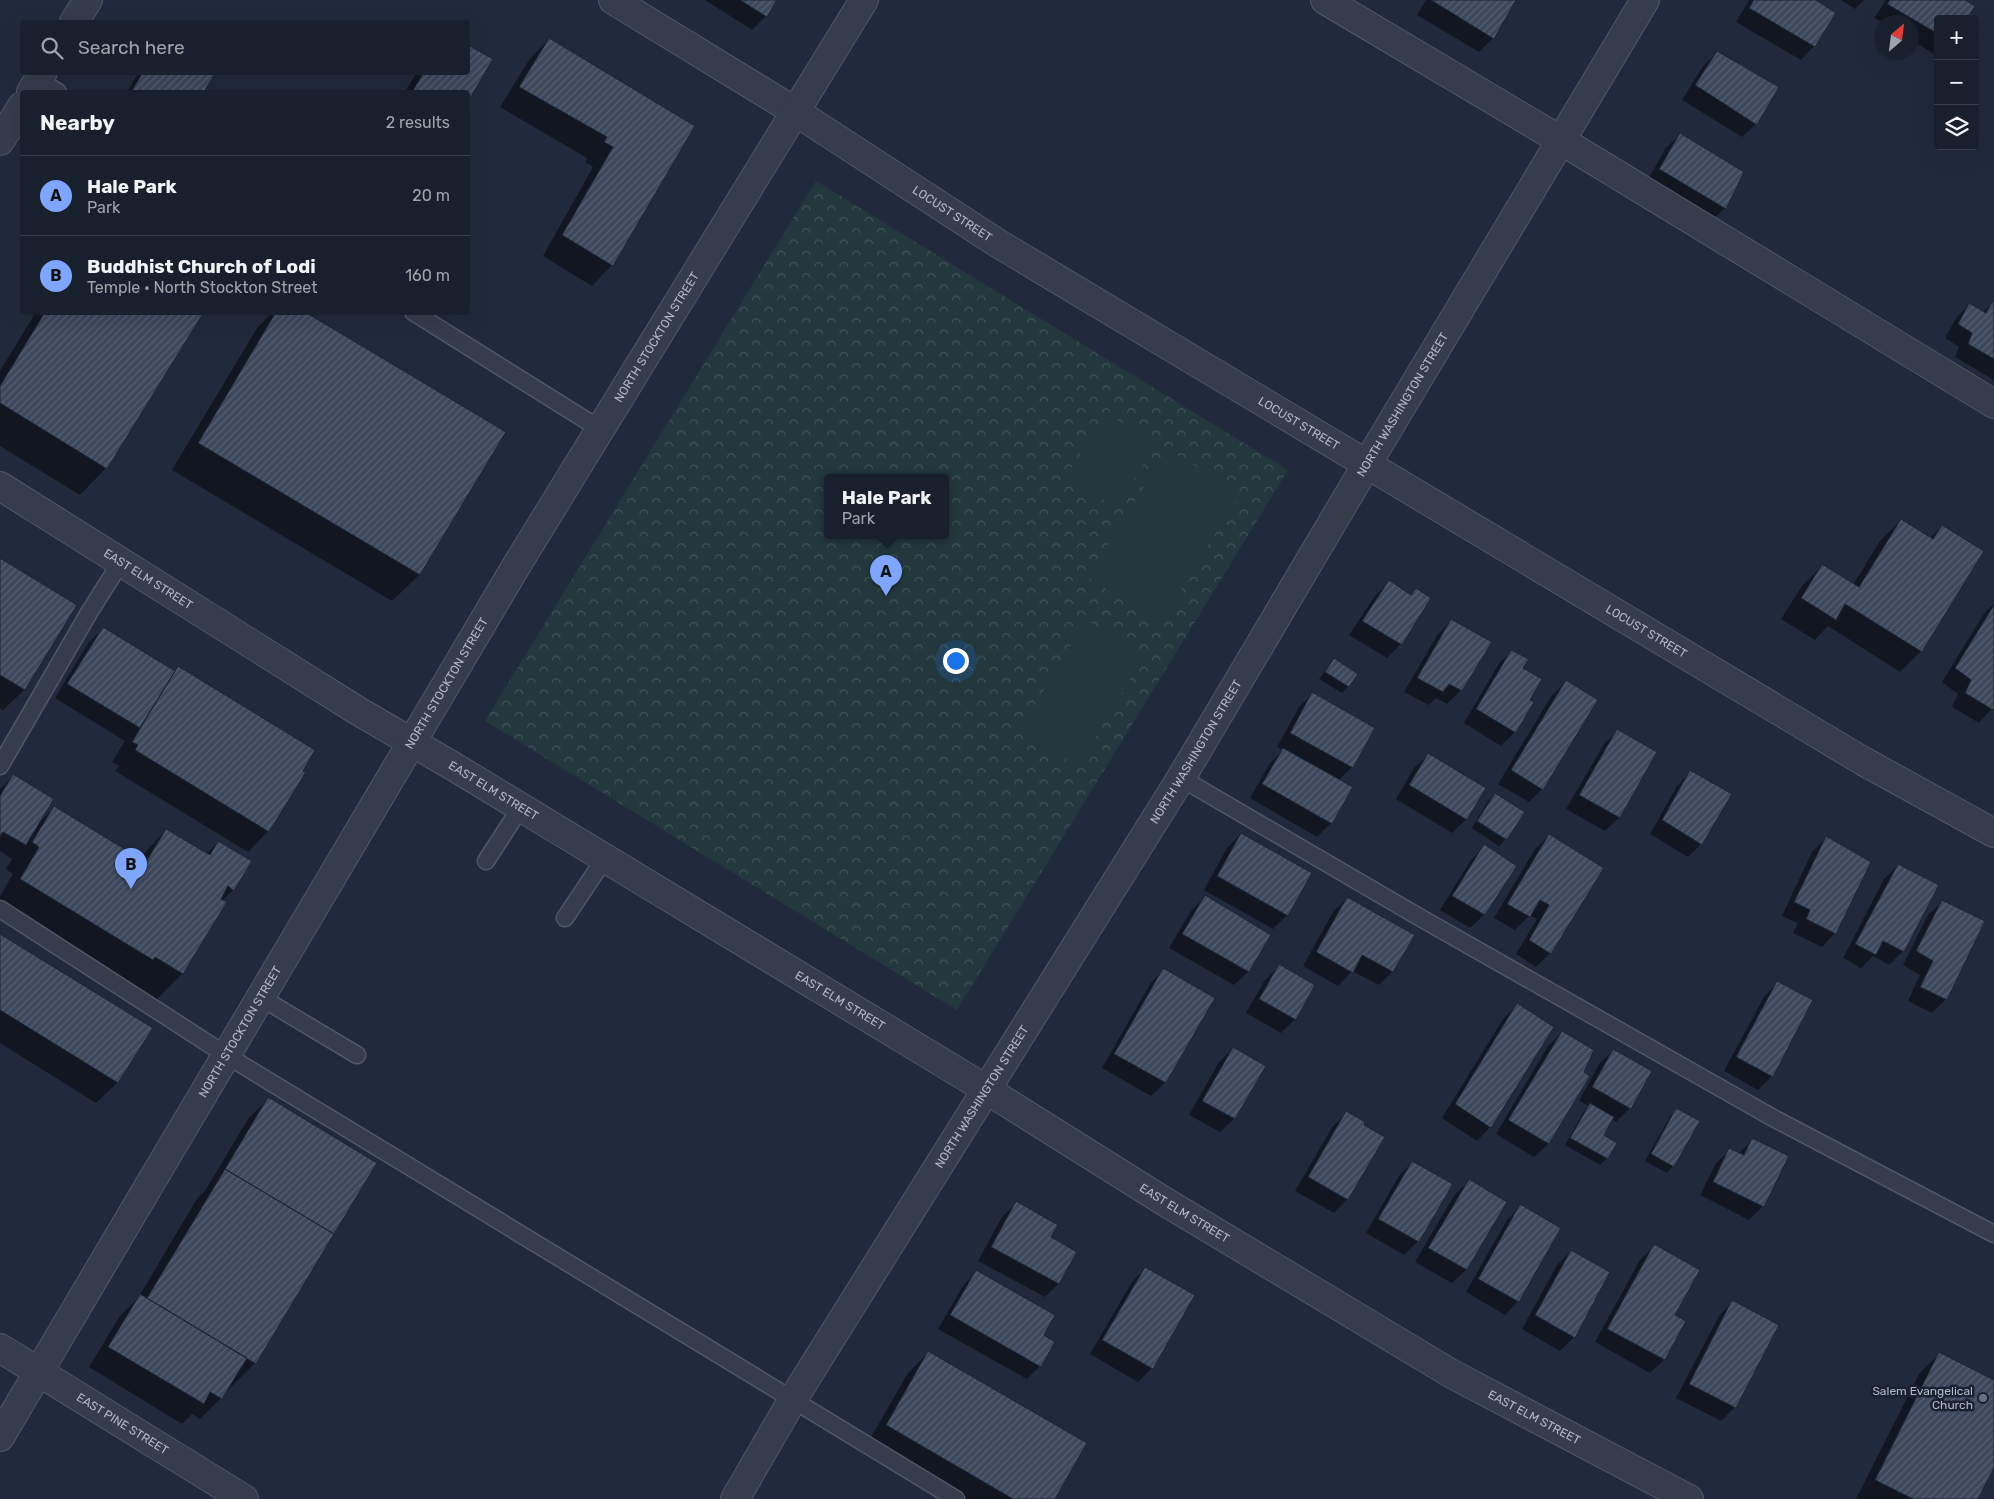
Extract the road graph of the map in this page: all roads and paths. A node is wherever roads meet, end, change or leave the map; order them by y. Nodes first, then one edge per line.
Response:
1 (88, 0) edge
2 (613, 0) edge
3 (864, 0) edge
4 (1325, 0) edge
5 (1645, 0) edge
6 (75, 20) edge
7 (20, 109) edge
8 (796, 112) junction
9 (0, 141) edge
10 (1562, 141) junction
11 (418, 315) edge
12 (1994, 404) edge
13 (600, 429) junction
14 (1367, 464) junction
15 (0, 486) edge
16 (121, 562) junction
17 (413, 742) junction
18 (0, 766) edge
19 (1181, 778) junction
20 (521, 807) junction
21 (1994, 833) edge
22 (605, 858) junction
23 (486, 861) dead end
24 (0, 909) edge
25 (565, 918) dead end
26 (260, 997) junction
27 (357, 1055) dead end
28 (226, 1056) junction
29 (987, 1090) junction
30 (1994, 1234) edge
31 (0, 1348) edge
32 (39, 1372) junction
33 (793, 1399) junction
34 (0, 1437) edge
35 (244, 1499) edge
36 (735, 1499) edge
37 (956, 1499) edge
38 (1689, 1499) edge

1 - 6 street
2 - 8 street, LOCUST STREET
3 - 8 street, NORTH STOCKTON STREET
4 - 10 street
5 - 10 street, NORTH WASHINGTON STREET
7 - 9 street
8 - 13 street, NORTH STOCKTON STREET
8 - 14 street, LOCUST STREET
10 - 12 street
10 - 14 street, NORTH WASHINGTON STREET
11 - 13 lane
13 - 17 street, NORTH STOCKTON STREET
14 - 19 street, NORTH WASHINGTON STREET
14 - 21 street, LOCUST STREET
15 - 16 street, EAST ELM STREET
16 - 17 street, EAST ELM STREET
16 - 18 lane
17 - 20 street, EAST ELM STREET
17 - 26 street, NORTH STOCKTON STREET
19 - 29 street, NORTH WASHINGTON STREET
19 - 30 lane
20 - 22 street, EAST ELM STREET
20 - 23 lane
22 - 25 lane
22 - 29 street, EAST ELM STREET
24 - 28 lane
26 - 27 lane
26 - 28 street, NORTH STOCKTON STREET
28 - 32 street, NORTH STOCKTON STREET
28 - 33 lane
29 - 33 street, NORTH WASHINGTON STREET
29 - 38 street, EAST ELM STREET
31 - 32 street, EAST PINE STREET
32 - 34 street, NORTH STOCKTON STREET
32 - 35 street, EAST PINE STREET
33 - 36 street, NORTH WASHINGTON STREET
33 - 37 lane

